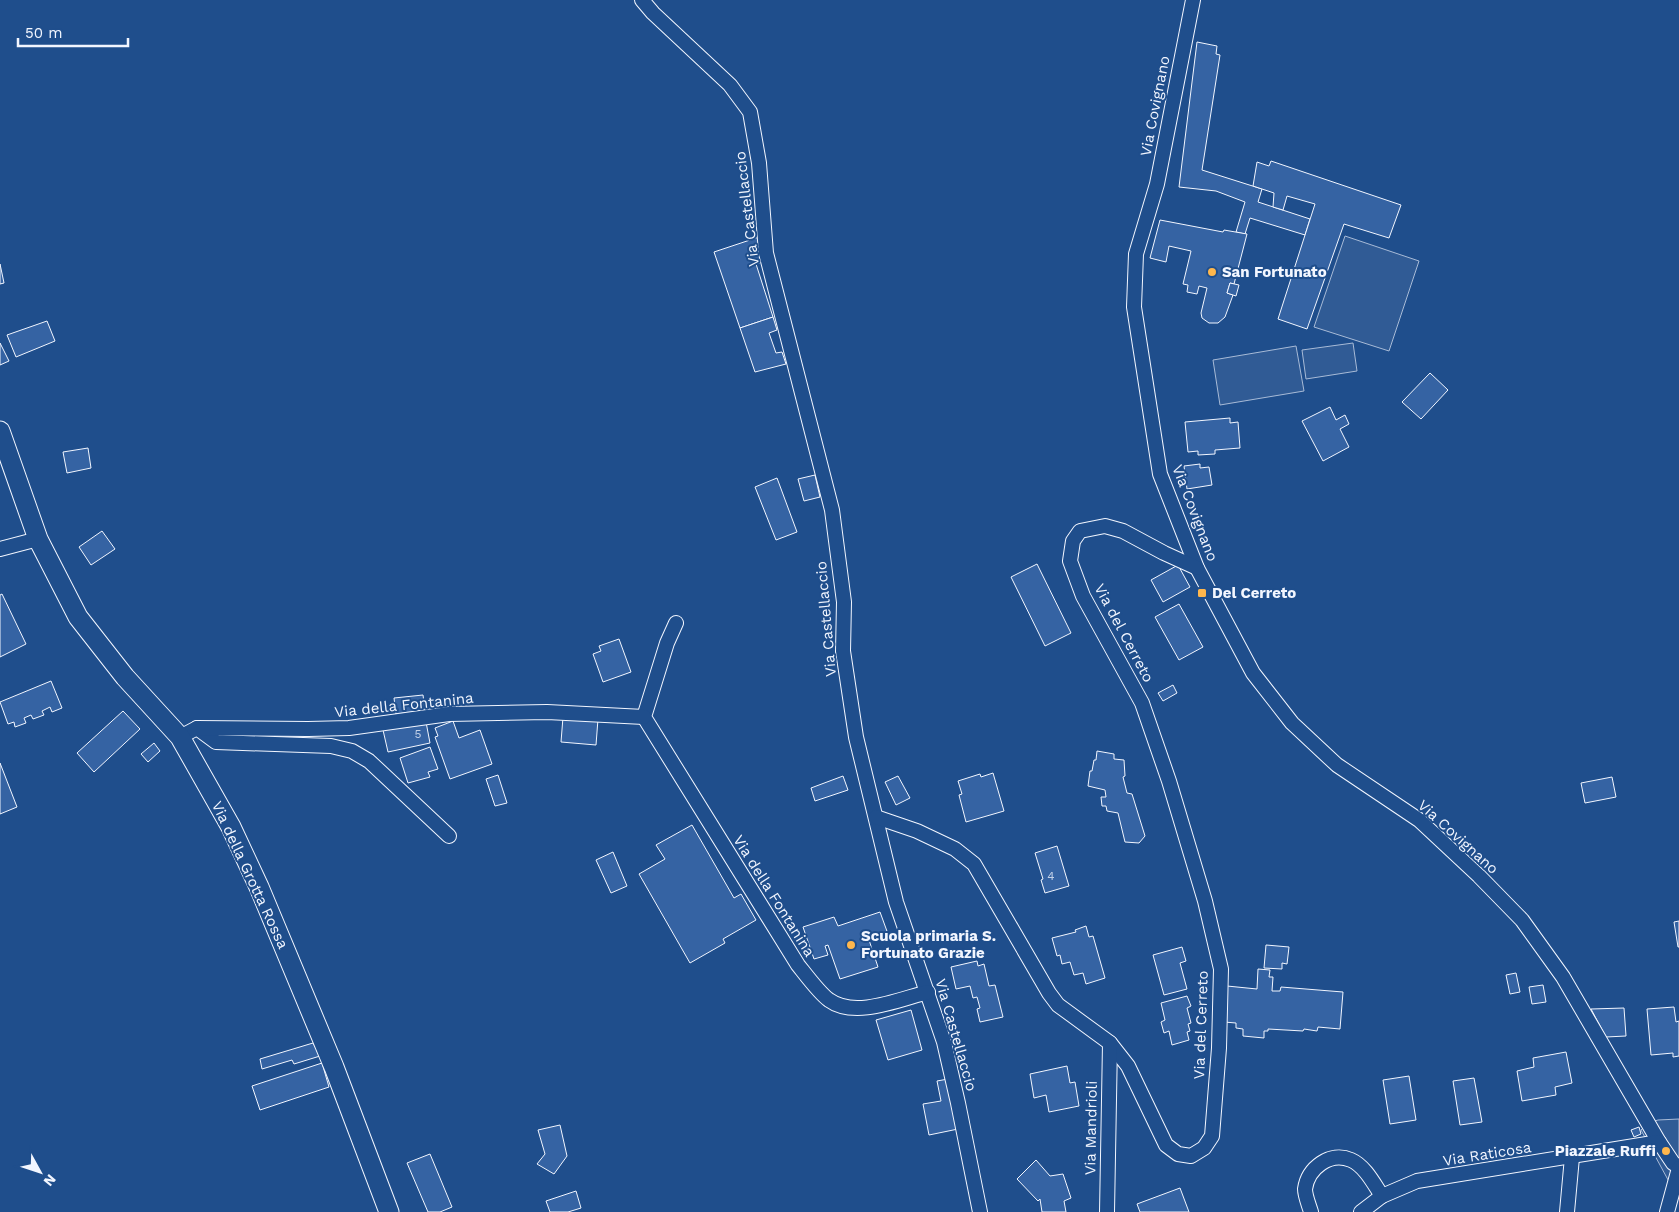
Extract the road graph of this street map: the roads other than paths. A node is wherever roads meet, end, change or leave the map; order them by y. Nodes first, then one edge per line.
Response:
1 (642, 0) edge
2 (1193, 0) edge
3 (0, 431) edge
4 (38, 540) junction
5 (0, 549) edge
6 (1197, 568) junction
7 (676, 623) dead end
8 (644, 716) junction
9 (197, 728) junction
10 (180, 737) junction
11 (876, 818) junction
12 (449, 836) dead end
13 (928, 992) junction
14 (1110, 1044) junction
15 (1659, 1142) junction
16 (1572, 1157) junction
17 (1679, 1168) edge
18 (1382, 1196) junction
19 (390, 1212) edge
20 (980, 1212) edge
21 (1107, 1212) edge
22 (1311, 1212) edge
23 (1361, 1212) edge
24 (1567, 1212) edge
25 (1667, 1212) edge

1 - 11 street, Via Castellaccio
2 - 6 street, Via Covignano
3 - 4 street, Via della Grotta Rossa
4 - 5 street
4 - 10 street, Via della Grotta Rossa
6 - 14 street, Via del Cerreto
6 - 15 street, Via Covignano
7 - 8 street
8 - 9 street, Via della Fontanina
8 - 13 street, Via della Fontanina
9 - 10 street, Via della Fontanina
9 - 12 street
10 - 19 street, Via della Grotta Rossa
11 - 13 street, Via Castellaccio
11 - 14 street, Via del Cerreto
13 - 20 street, Via Castellaccio
14 - 21 street, Via Mandrioli
15 - 16 street, Via Raticosa
15 - 17 street, Via Covignano
16 - 18 street, Via Raticosa
16 - 24 street
17 - 25 street, Via Covignano
18 - 22 street
18 - 23 street, Via Raticosa

